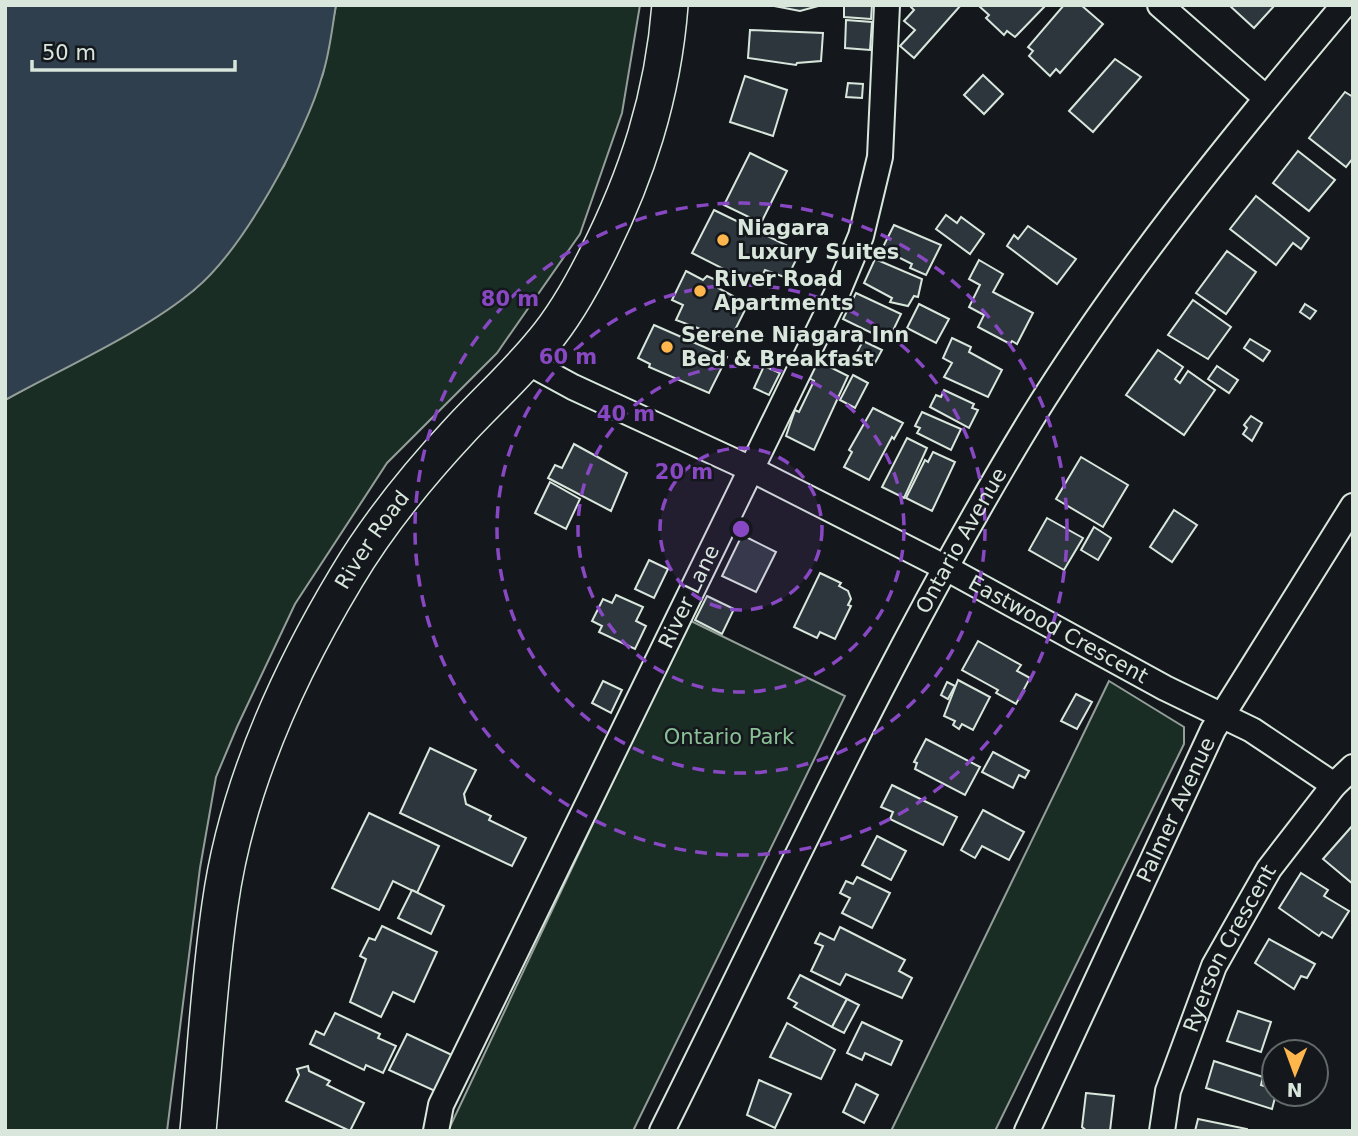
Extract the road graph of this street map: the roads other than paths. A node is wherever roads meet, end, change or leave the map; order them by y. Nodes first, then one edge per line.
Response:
1 (670, 5) edge
2 (887, 5) edge
3 (1160, 5) edge
4 (1344, 5) edge
5 (1266, 98) junction
6 (527, 362) junction
7 (751, 469) junction
8 (1353, 506) edge
9 (946, 568) junction
10 (1222, 713) junction
11 (1353, 767) edge
12 (1334, 785) junction
13 (198, 1131) edge
14 (436, 1131) edge
15 (662, 1131) edge
16 (1027, 1131) edge
17 (1162, 1131) edge

1 - 6 main road, River Road
2 - 7 street, River Lane
3 - 5 street
4 - 5 street, Ontario Avenue
5 - 9 street, Ontario Avenue
6 - 7 street, Eastwood Crescent
6 - 13 main road, River Road
7 - 9 street, Eastwood Crescent
7 - 14 street, River Lane
8 - 10 street, Palmer Avenue
9 - 10 street, Eastwood Crescent
9 - 15 street, Ontario Avenue
10 - 12 street, Eastwood Crescent
10 - 16 street, Palmer Avenue
11 - 12 street
12 - 17 street, Ryerson Crescent

